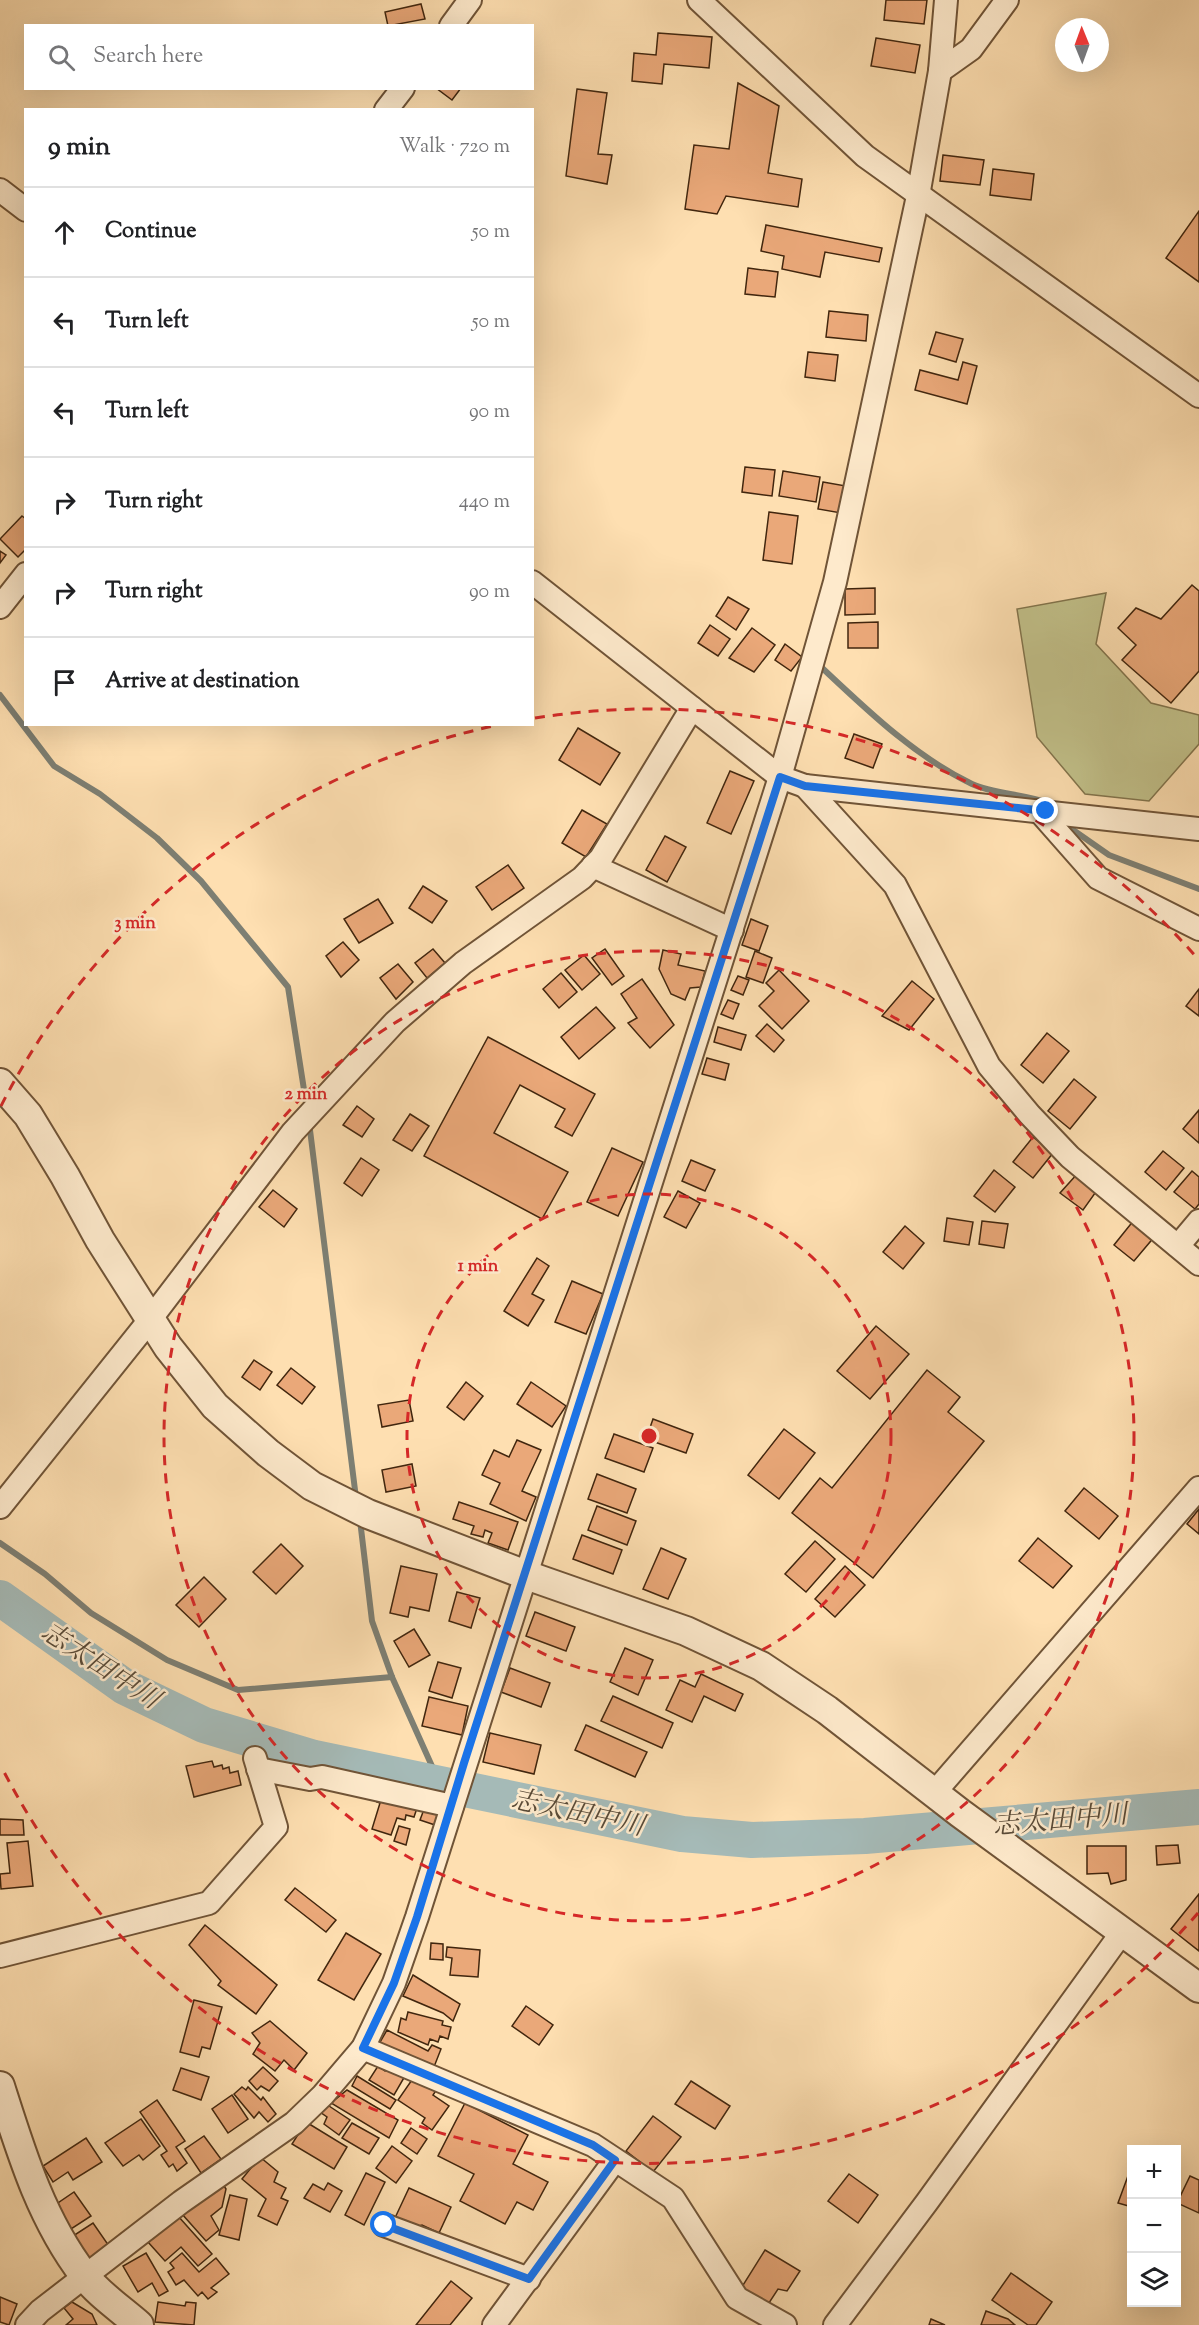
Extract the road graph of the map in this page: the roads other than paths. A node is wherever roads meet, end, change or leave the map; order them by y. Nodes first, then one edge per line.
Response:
1 (470, 0) edge
2 (699, 0) edge
3 (946, 0) edge
4 (1007, 0) edge
5 (452, 24) edge
6 (940, 71) junction
7 (401, 90) edge
8 (388, 108) edge
9 (0, 190) edge
10 (918, 196) junction
11 (24, 208) edge
12 (1199, 396) edge
13 (24, 577) edge
14 (534, 584) edge
15 (0, 607) edge
16 (692, 708) junction
17 (780, 777) junction
18 (805, 786) junction
19 (1051, 812) junction
20 (1197, 826) edge
21 (593, 866) junction
22 (1199, 929) edge
23 (732, 930) junction
24 (0, 1083) edge
25 (1199, 1221) edge
26 (1178, 1246) junction
27 (1199, 1264) edge
28 (149, 1321) junction
29 (1199, 1488) edge
30 (0, 1507) edge
31 (526, 1575) junction
32 (934, 1793) junction
33 (453, 1802) junction
34 (1123, 1930) junction
35 (0, 1956) edge
36 (1199, 1988) edge
37 (363, 2048) junction
38 (0, 2086) edge
39 (615, 2160) junction
40 (384, 2225) dead end
41 (85, 2277) junction
42 (529, 2279) junction
43 (27, 2325) edge
44 (139, 2325) edge
45 (494, 2325) edge
46 (785, 2325) edge
47 (835, 2325) edge

1 - 5 street
2 - 10 street
3 - 6 street
4 - 6 street
6 - 10 street
7 - 8 street
9 - 11 street
10 - 12 street
10 - 17 street
13 - 15 street
14 - 16 street
16 - 17 street
16 - 21 street
17 - 18 street
17 - 23 street
18 - 19 street
18 - 26 street
19 - 20 street
19 - 22 street
21 - 23 street
21 - 28 street
23 - 31 street
24 - 28 street
25 - 26 street
26 - 27 street
28 - 30 street
28 - 31 street
29 - 32 street
31 - 32 street
31 - 33 street
32 - 34 street
33 - 35 street
33 - 37 street
34 - 36 street
34 - 47 street
37 - 39 street
37 - 41 street
38 - 41 street
39 - 42 street
39 - 46 street
40 - 42 street
41 - 43 street
41 - 44 street
42 - 45 street

